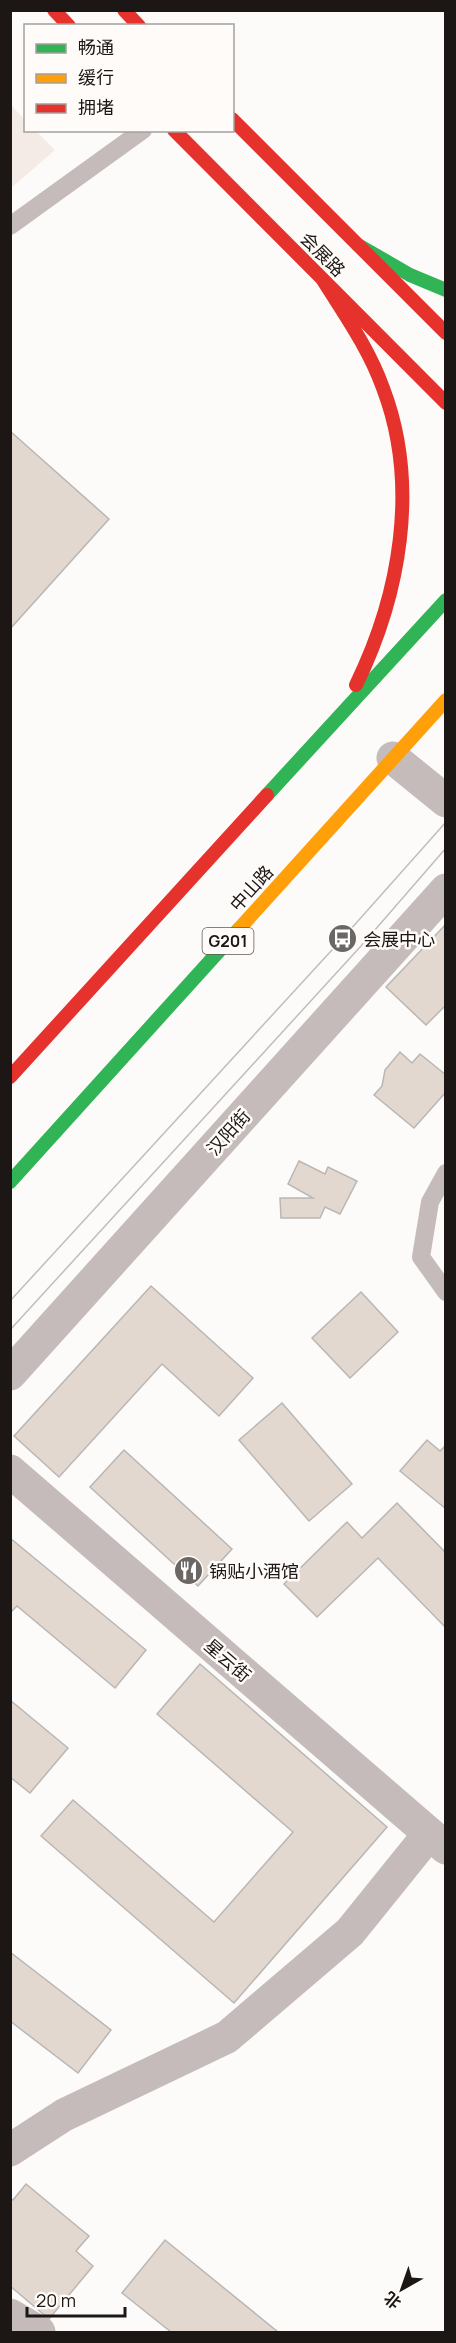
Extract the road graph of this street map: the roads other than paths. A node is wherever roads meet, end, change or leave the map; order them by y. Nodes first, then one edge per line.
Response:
1 (54, 10) edge
2 (124, 10) edge
3 (67, 24) edge
4 (137, 24) edge
5 (234, 121) edge
6 (140, 132) edge
7 (176, 132) edge
8 (10, 226) edge
9 (358, 245) junction
10 (323, 280) junction
11 (446, 290) edge
12 (446, 333) edge
13 (446, 402) edge
14 (446, 600) edge
15 (446, 700) edge
16 (335, 722) junction
17 (393, 758) junction
18 (446, 801) edge
19 (446, 890) edge
20 (10, 1077) edge
21 (446, 1173) edge
22 (10, 1182) edge
23 (446, 1292) edge
24 (10, 1374) edge
25 (10, 1471) edge
26 (437, 1841) edge
27 (10, 2150) edge
28 (10, 2315) edge
29 (39, 2332) edge

1 - 3 main road
2 - 4 main road
5 - 9 main road, 会展路
6 - 8 lane
7 - 10 main road, 会展路
9 - 11 main road
9 - 12 main road, 会展路
10 - 13 main road, 会展路
10 - 16 main road
14 - 16 main road
15 - 17 main road, 中山路 / G201
16 - 20 main road
17 - 18 street
17 - 22 main road, 中山路 / G201
19 - 24 street, 汉阳街
21 - 23 lane
25 - 26 street, 星云街
26 - 27 street
28 - 29 street

